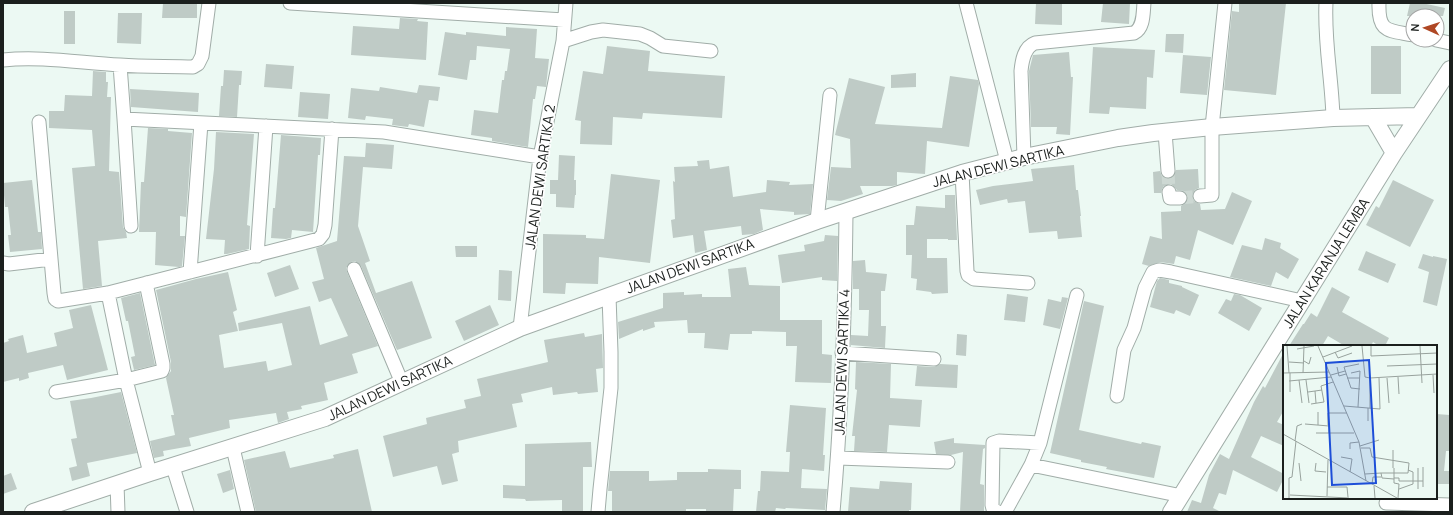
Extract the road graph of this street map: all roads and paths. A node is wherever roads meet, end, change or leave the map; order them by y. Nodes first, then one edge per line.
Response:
1 (210, 3) edge
2 (290, 3) edge
3 (566, 3) edge
4 (966, 3) edge
5 (1144, 3) edge
6 (1226, 3) edge
7 (1326, 3) edge
8 (1379, 3) edge
9 (424, 7) edge
10 (564, 20) junction
11 (1405, 34) edge
12 (563, 41) junction
13 (711, 51) dead end
14 (3, 60) edge
15 (120, 65) junction
16 (1450, 69) edge
17 (830, 95) dead end
18 (1418, 116) junction
19 (1372, 117) junction
20 (1333, 118) junction
21 (124, 119) junction
22 (39, 122) dead end
23 (202, 124) junction
24 (266, 126) junction
25 (1212, 127) junction
26 (332, 129) junction
27 (1164, 132) junction
28 (1394, 153) junction
29 (540, 157) junction
30 (1024, 157) junction
31 (1008, 162) junction
32 (1168, 171) tunnel mouth
33 (962, 173) junction
34 (1200, 196) tunnel mouth
35 (846, 212) junction
36 (817, 221) junction
37 (131, 226) dead end
38 (257, 256) junction
39 (51, 259) junction
40 (3, 263) edge
41 (354, 269) dead end
42 (190, 272) junction
43 (146, 283) junction
44 (1028, 283) dead end
45 (108, 293) junction
46 (1077, 295) dead end
47 (609, 296) junction
48 (1302, 301) junction
49 (520, 328) junction
50 (842, 353) junction
51 (934, 359) dead end
52 (126, 380) junction
53 (402, 383) junction
54 (56, 392) dead end
55 (1117, 396) dead end
56 (1040, 443) junction
57 (233, 448) junction
58 (838, 458) junction
59 (948, 462) dead end
60 (1031, 466) junction
61 (173, 467) junction
62 (150, 473) junction
63 (117, 484) junction
64 (1182, 496) junction
65 (1386, 503) dead end
66 (1450, 505) edge
67 (33, 512) edge
68 (118, 512) edge
69 (187, 512) edge
70 (248, 512) edge
71 (598, 512) edge
72 (833, 512) edge
73 (998, 512) edge
74 (1005, 512) edge
75 (1171, 512) edge

1 - 15 street
2 - 9 street
3 - 10 street, JALAN DEWI SARTIKA 2
4 - 31 street
5 - 30 street
6 - 25 street
7 - 20 street
8 - 11 street
9 - 10 street
10 - 12 street, JALAN DEWI SARTIKA 2
12 - 13 street
12 - 29 street, JALAN DEWI SARTIKA 2
14 - 15 street
15 - 21 street
16 - 18 main road, JALAN KARANJA LEMBA
17 - 36 street
18 - 19 main road, JALAN DEWI SARTIKA
18 - 28 main road, JALAN KARANJA LEMBA
19 - 20 main road, JALAN DEWI SARTIKA
19 - 28 main road
20 - 25 main road, JALAN DEWI SARTIKA
21 - 23 street
21 - 37 street
22 - 39 street
23 - 24 street
23 - 42 street
24 - 26 street
24 - 38 street
25 - 27 main road, JALAN DEWI SARTIKA
25 - 34 street
26 - 29 street
26 - 38 street
27 - 30 main road, JALAN DEWI SARTIKA
27 - 32 street
28 - 48 main road, JALAN KARANJA LEMBA
29 - 49 street, JALAN DEWI SARTIKA 2
30 - 31 main road, JALAN DEWI SARTIKA
31 - 33 main road, JALAN DEWI SARTIKA
33 - 35 main road, JALAN DEWI SARTIKA
33 - 44 street
35 - 36 main road, JALAN DEWI SARTIKA
35 - 50 street, JALAN DEWI SARTIKA 4
36 - 47 main road, JALAN DEWI SARTIKA
38 - 42 street
39 - 40 street
39 - 45 street
41 - 53 street
42 - 43 street
43 - 45 street
43 - 52 street
45 - 52 street
46 - 56 street
47 - 49 main road, JALAN DEWI SARTIKA
47 - 71 street
48 - 55 street
48 - 64 main road, JALAN KARANJA LEMBA
49 - 53 main road, JALAN DEWI SARTIKA
50 - 51 street
50 - 58 street, JALAN DEWI SARTIKA 4
52 - 54 street
52 - 62 street
53 - 57 main road, JALAN DEWI SARTIKA
56 - 60 street
56 - 73 street
57 - 61 main road, JALAN DEWI SARTIKA
57 - 70 street
58 - 59 street
58 - 72 street, JALAN DEWI SARTIKA 4
60 - 64 street
60 - 74 street
61 - 62 main road, JALAN DEWI SARTIKA
61 - 69 street
62 - 63 main road, JALAN DEWI SARTIKA
63 - 67 main road, JALAN DEWI SARTIKA
63 - 68 street
64 - 75 main road, JALAN KARANJA LEMBA
65 - 66 street

